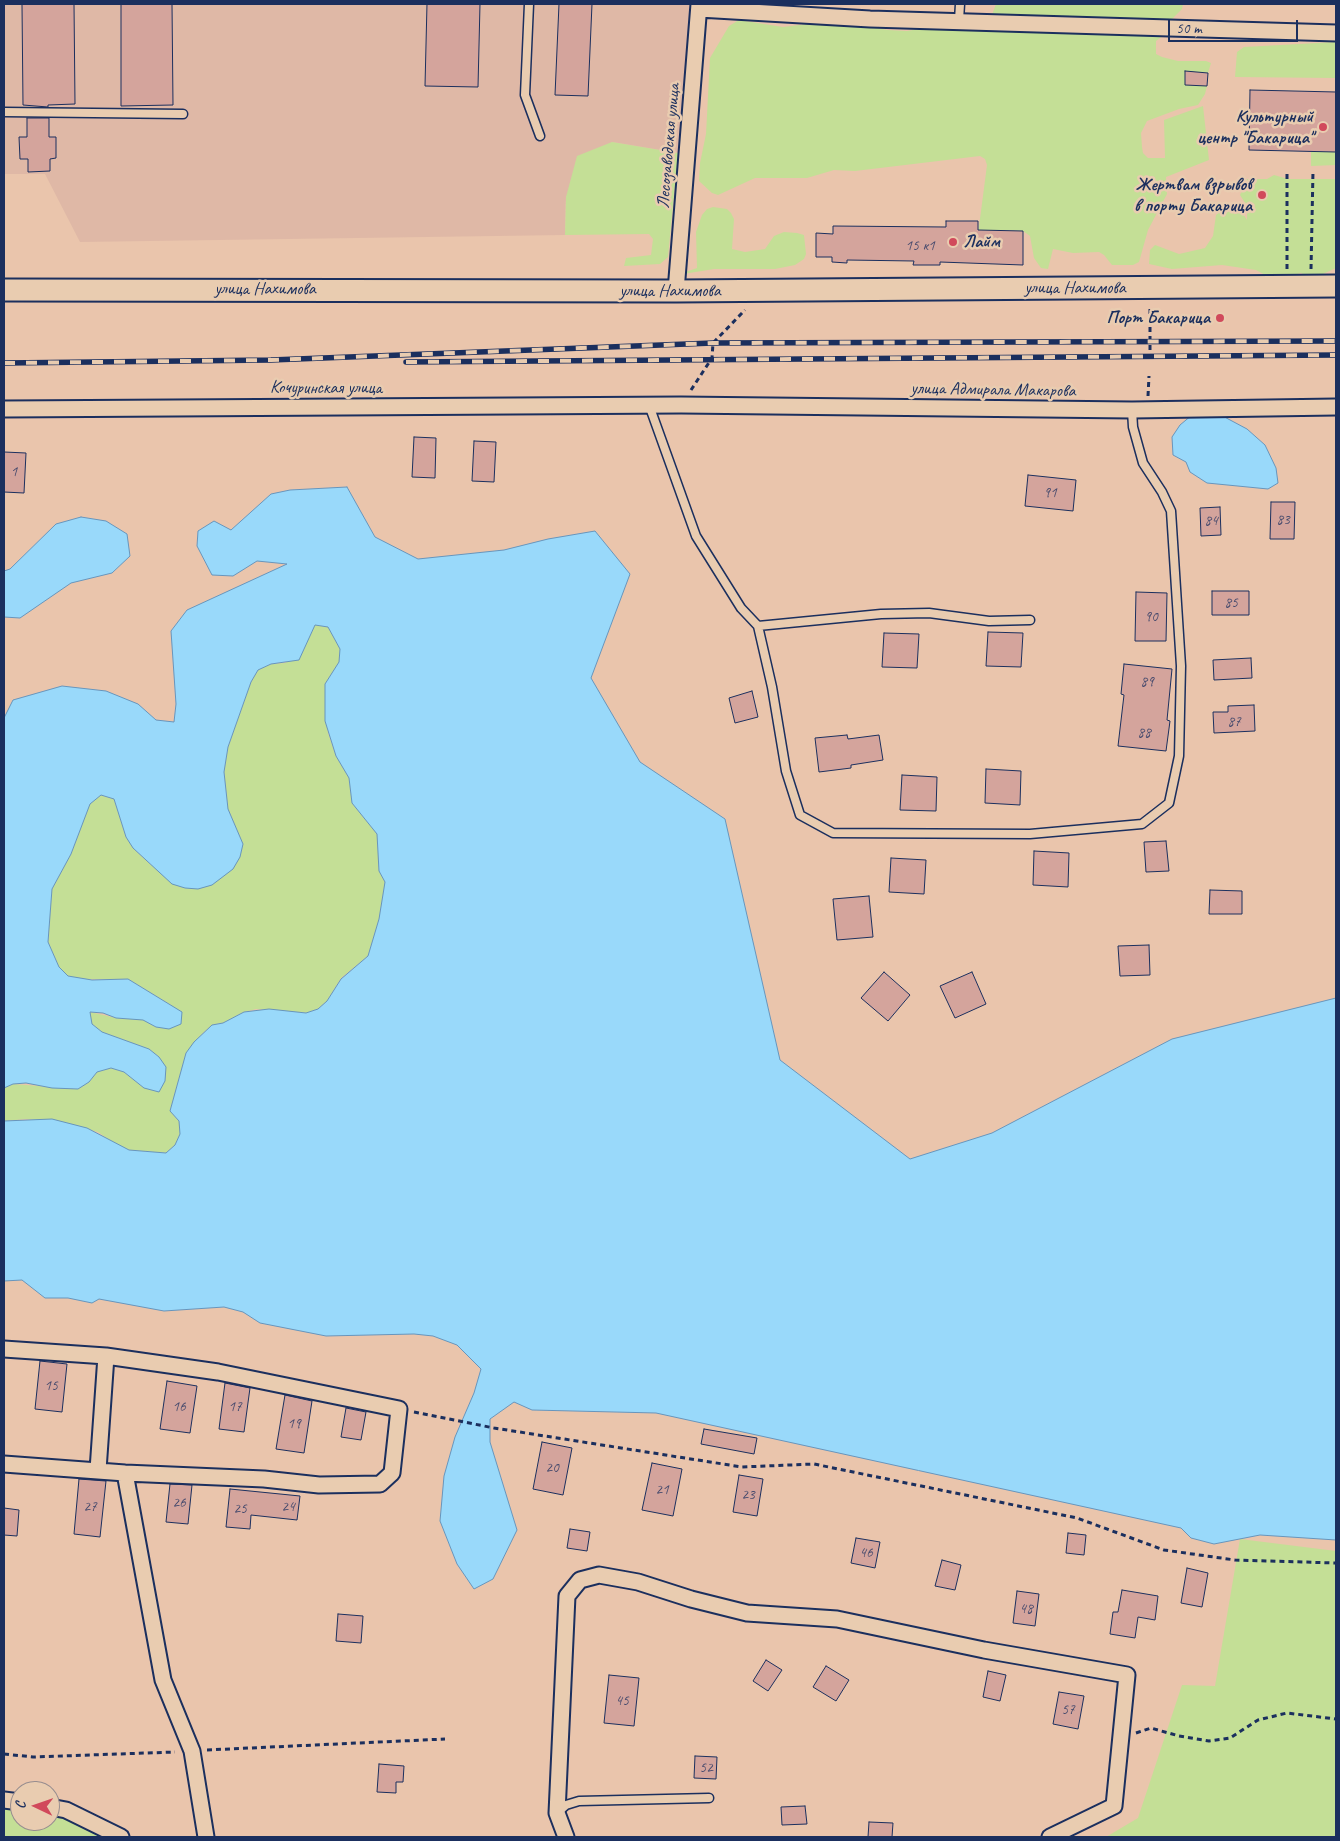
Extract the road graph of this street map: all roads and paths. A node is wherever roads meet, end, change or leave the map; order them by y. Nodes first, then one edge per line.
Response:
1 (529, 4) edge
2 (960, 4) edge
3 (699, 6) edge
4 (959, 20) junction
5 (1336, 33) edge
6 (4, 112) edge
7 (184, 114) dead end
8 (540, 136) dead end
9 (1287, 171) dead end
10 (1313, 171) dead end
11 (1287, 272) dead end
12 (1311, 272) dead end
13 (1336, 286) edge
14 (4, 290) edge
15 (676, 291) junction
16 (748, 305) dead end
17 (1151, 324) dead end
18 (1150, 350) dead end
19 (1149, 376) dead end
20 (1148, 393) dead end
21 (649, 405) junction
22 (682, 405) junction
23 (1336, 407) edge
24 (4, 409) edge
25 (1132, 410) junction
26 (1030, 620) dead end
27 (758, 626) junction
28 (4, 1349) edge
29 (106, 1356) junction
30 (399, 1409) junction
31 (4, 1464) edge
32 (98, 1470) junction
33 (125, 1473) junction
34 (1336, 1563) edge
35 (1336, 1720) edge
36 (444, 1739) dead end
37 (192, 1751) junction
38 (1119, 1752) junction
39 (4, 1754) edge
40 (709, 1798) dead end
41 (60, 1809) edge
42 (557, 1813) junction
43 (121, 1837) edge
44 (206, 1837) edge
45 (566, 1837) edge
46 (1050, 1837) edge

1 - 8 lane
2 - 4 lane
3 - 4 street
3 - 15 street, Лесозаводская улица
4 - 5 street
6 - 7 lane
9 - 11 path
10 - 12 path
13 - 15 main road, улица Нахимова
14 - 15 main road, улица Нахимова
16 - 22 path
17 - 18 path
19 - 20 path
21 - 22 street, улица Адмирала Макарова
21 - 24 street, Кочуринская улица
21 - 27 lane
22 - 25 street, улица Адмирала Макарова
23 - 25 street, улица Адмирала Макарова
25 - 27 lane
26 - 27 lane
28 - 29 street
29 - 30 street
29 - 32 street
30 - 33 street
30 - 34 path
31 - 32 street
32 - 33 street
33 - 37 street
35 - 38 path
36 - 37 path
37 - 39 path
37 - 44 street
38 - 42 street
38 - 46 street
40 - 42 lane
41 - 43 street
42 - 45 street

